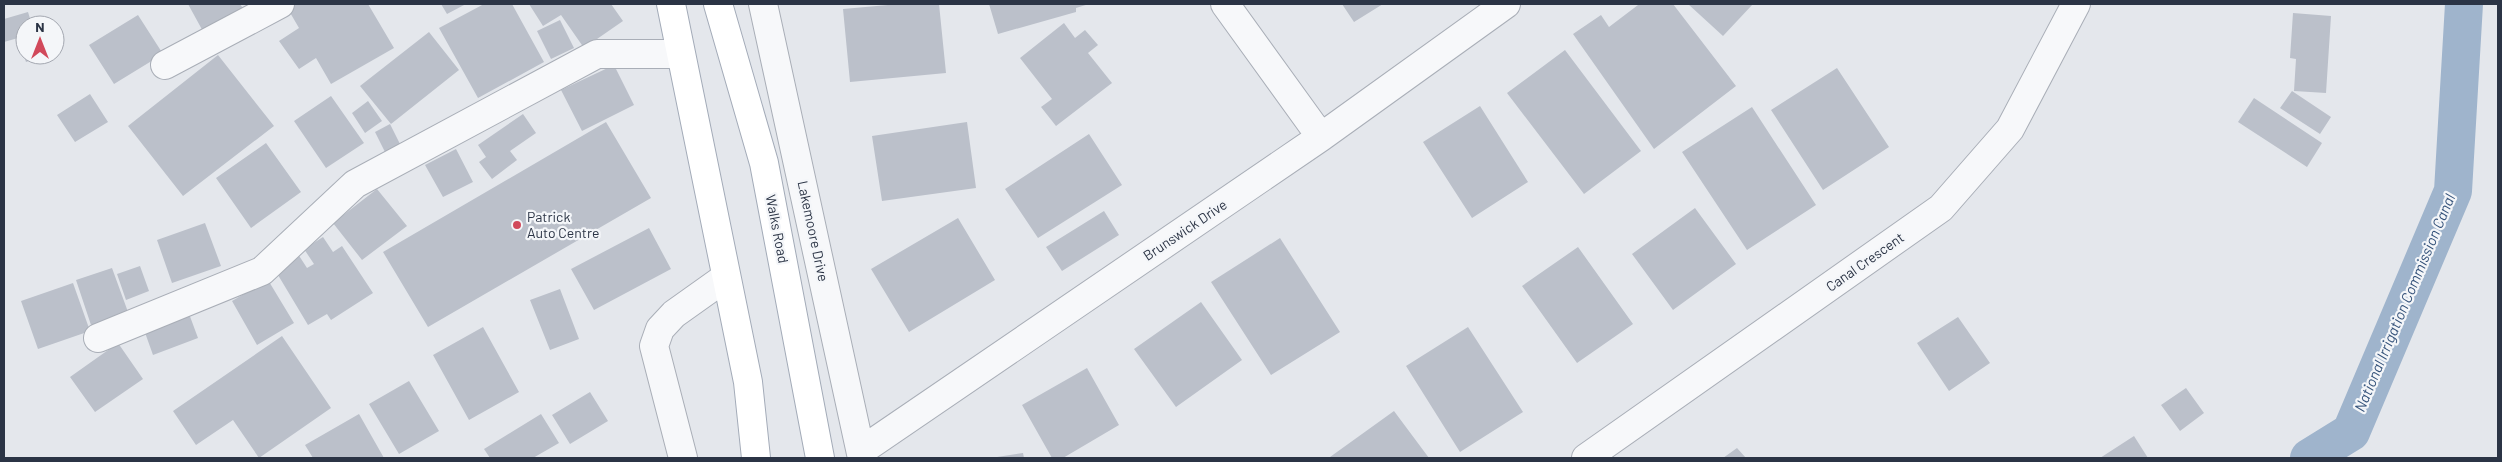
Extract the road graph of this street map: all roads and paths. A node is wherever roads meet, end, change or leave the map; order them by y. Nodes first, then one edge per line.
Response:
1 (280, 4) edge
2 (671, 4) edge
3 (718, 4) edge
4 (763, 4) edge
5 (1225, 4) edge
6 (1506, 4) edge
7 (2076, 4) edge
8 (679, 54) junction
9 (165, 65) dead end
10 (1321, 137) junction
11 (726, 277) junction
12 (98, 338) dead end
13 (861, 455) edge
14 (683, 458) edge
15 (756, 458) edge
16 (820, 458) edge
17 (1586, 458) edge

1 - 9 street
2 - 8 main road
3 - 16 main road, Walks Road
4 - 13 street, Lakemoore Drive
5 - 10 street
6 - 10 street, Brunswick Drive
7 - 17 street, Canal Crescent
8 - 11 main road
8 - 12 street
10 - 13 street, Brunswick Drive
11 - 14 street
11 - 15 main road

